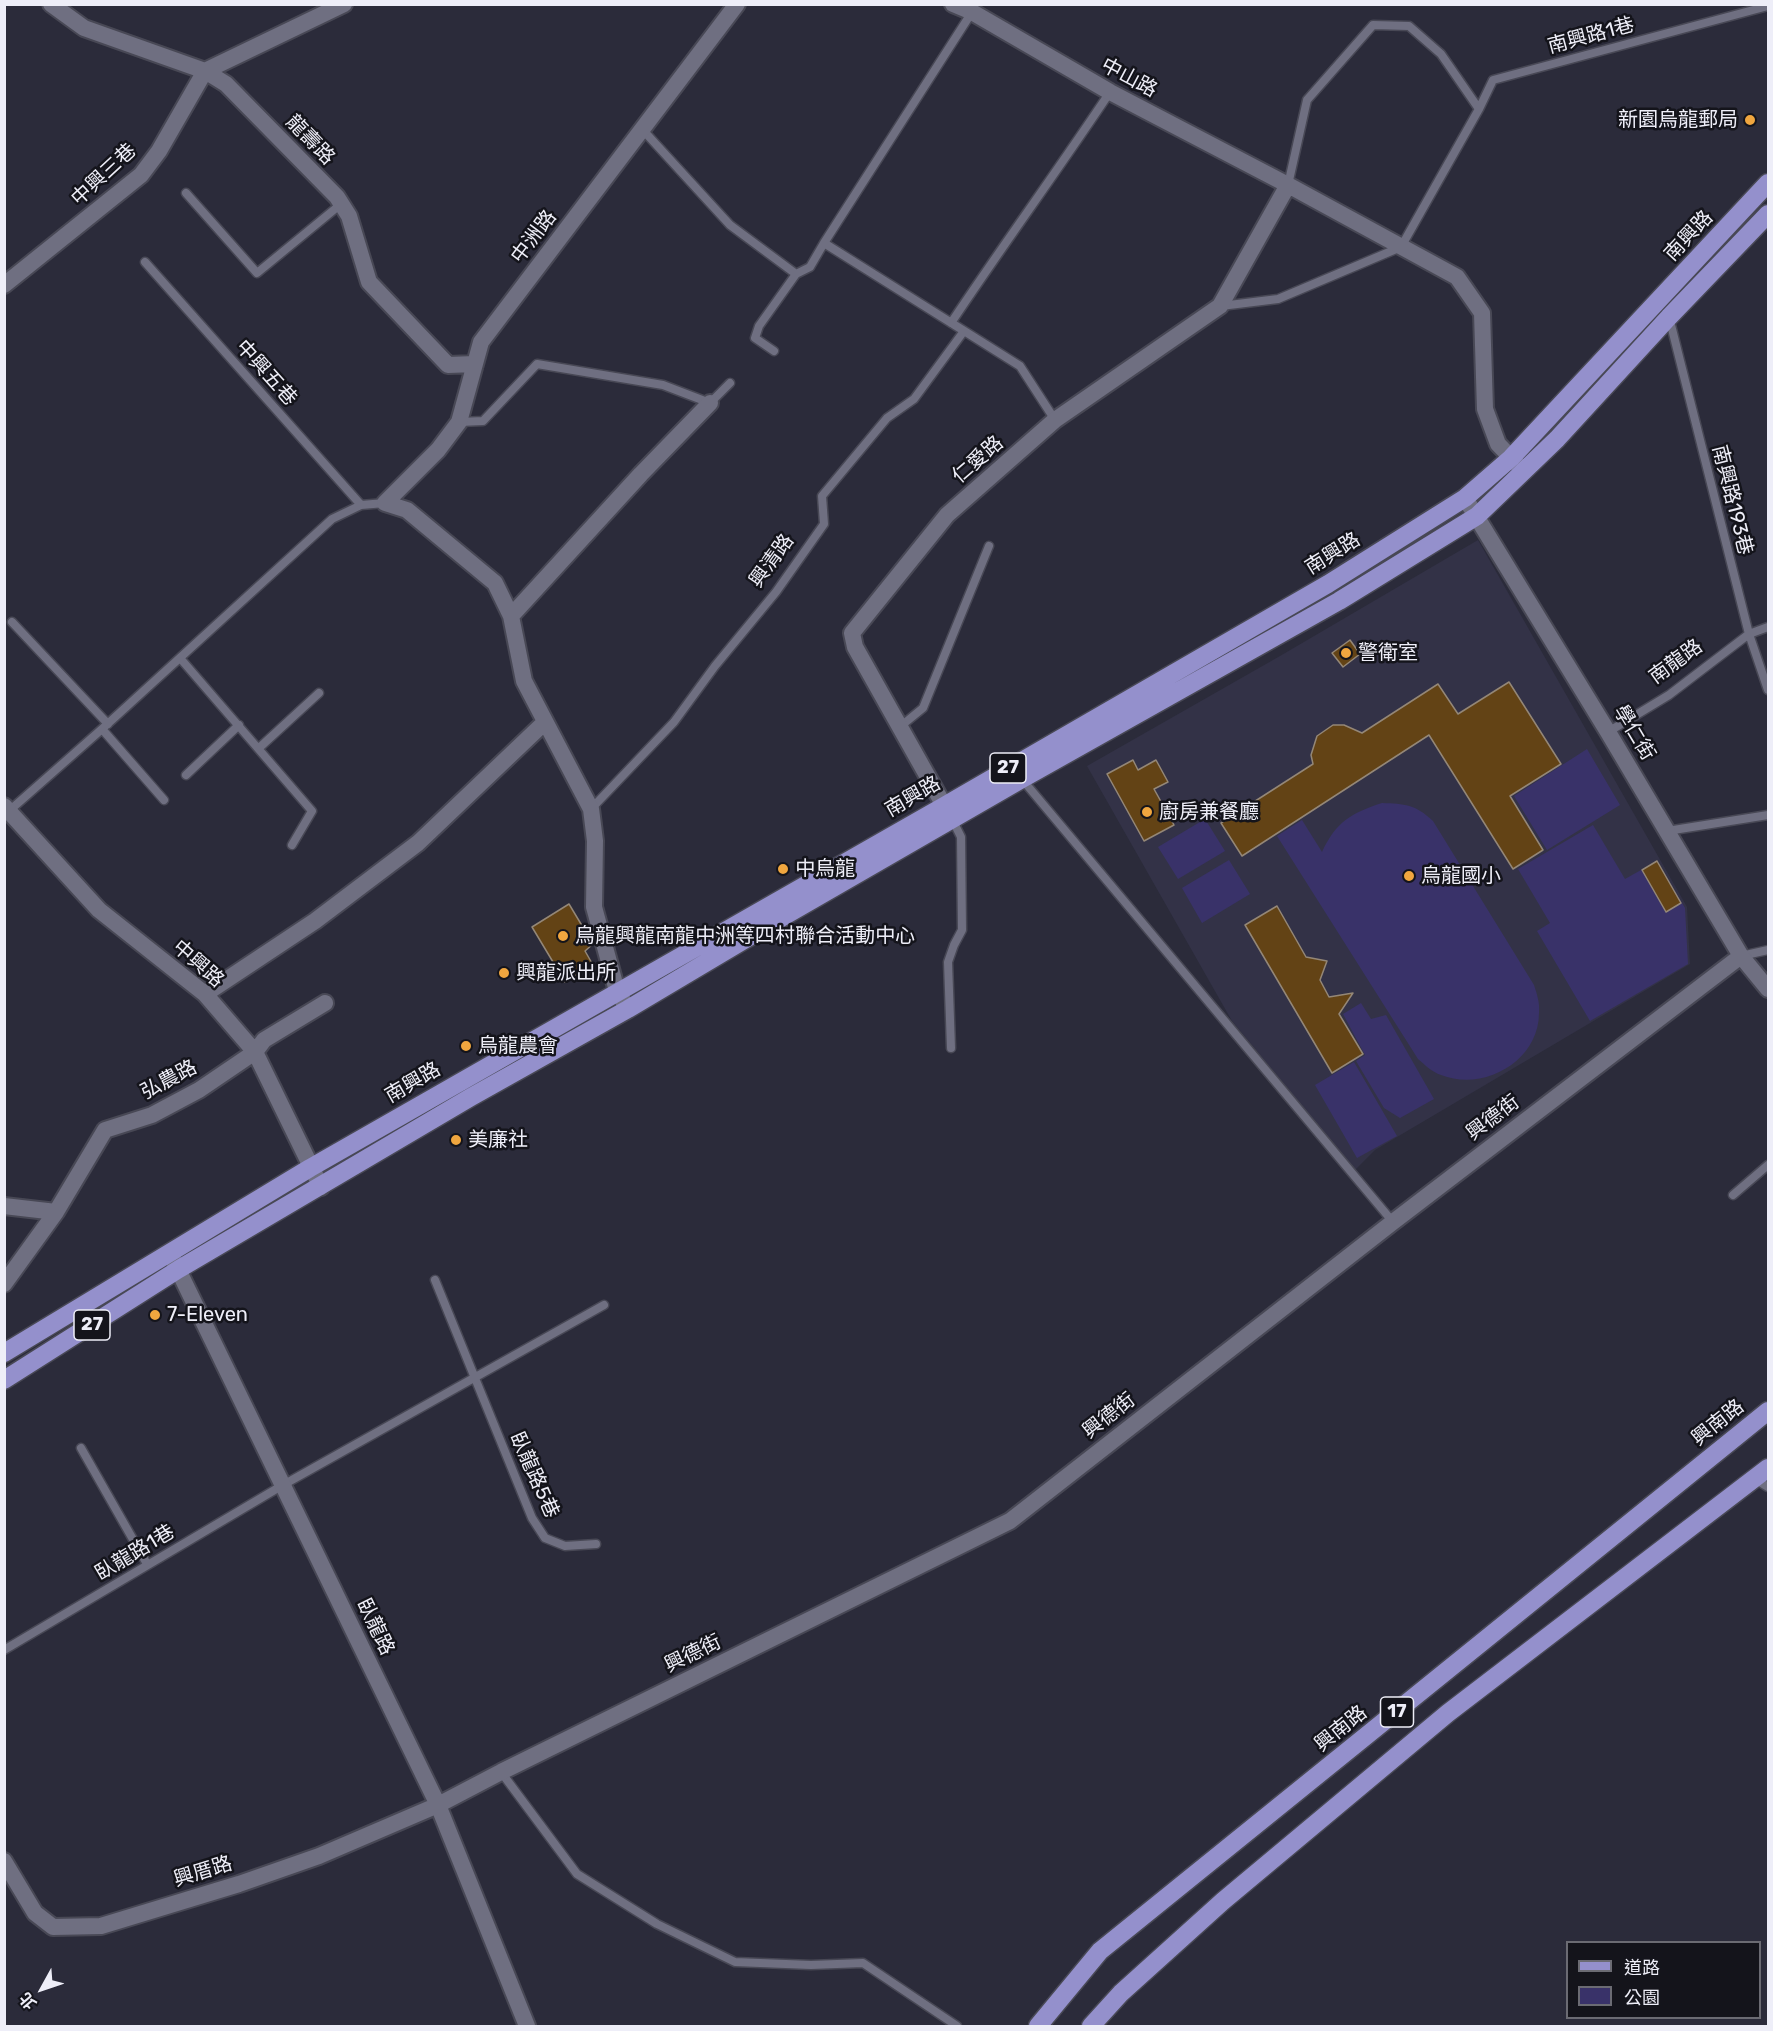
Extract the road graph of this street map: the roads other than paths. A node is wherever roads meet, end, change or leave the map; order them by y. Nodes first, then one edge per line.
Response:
1 (51, 4) edge
2 (344, 4) edge
3 (736, 4) edge
4 (952, 4) edge
5 (1768, 6) edge
6 (972, 12) junction
7 (205, 71) junction
8 (1110, 92) junction
9 (1479, 109) junction
10 (642, 128) junction
11 (1288, 184) junction
12 (1767, 189) edge
13 (186, 193) dead end
14 (341, 204) junction
15 (1768, 214) edge
16 (824, 243) junction
17 (1401, 247) junction
18 (145, 262) dead end
19 (796, 274) junction
20 (4, 285) edge
21 (1220, 306) junction
22 (1669, 317) junction
23 (951, 323) junction
24 (964, 331) junction
25 (774, 351) dead end
26 (475, 364) junction
27 (730, 383) dead end
28 (710, 403) junction
29 (1055, 420) junction
30 (459, 422) junction
31 (1511, 458) junction
32 (1525, 472) junction
33 (1465, 498) junction
34 (385, 503) junction
35 (361, 505) junction
36 (1477, 516) junction
37 (989, 546) dead end
38 (511, 616) junction
39 (12, 622) dead end
40 (1768, 627) edge
41 (1749, 634) junction
42 (180, 658) junction
43 (1768, 690) edge
44 (319, 693) dead end
45 (546, 722) junction
46 (239, 725) junction
47 (901, 726) junction
48 (105, 727) junction
49 (1608, 732) junction
50 (260, 748) junction
51 (1017, 772) junction
52 (186, 775) dead end
53 (164, 800) dead end
54 (7, 808) edge
55 (591, 809) junction
56 (949, 813) junction
57 (1768, 814) edge
58 (1667, 831) junction
59 (292, 845) dead end
60 (1768, 950) edge
61 (1741, 956) junction
62 (1768, 989) edge
63 (617, 991) junction
64 (205, 994) junction
65 (325, 1003) dead end
66 (628, 1009) junction
67 (951, 1048) dead end
68 (255, 1052) junction
69 (1768, 1165) edge
70 (310, 1168) junction
71 (321, 1187) junction
72 (1733, 1195) dead end
73 (4, 1206) edge
74 (56, 1212) junction
75 (1393, 1222) junction
76 (170, 1253) junction
77 (179, 1269) junction
78 (435, 1280) dead end
79 (4, 1284) edge
80 (604, 1305) dead end
81 (4, 1353) edge
82 (475, 1376) junction
83 (4, 1380) edge
84 (1768, 1411) edge
85 (81, 1448) dead end
86 (1764, 1478) edge
87 (283, 1485) junction
88 (596, 1544) dead end
89 (147, 1564) junction
90 (4, 1650) edge
91 (501, 1772) junction
92 (438, 1806) junction
93 (4, 1861) edge
94 (527, 2026) edge
95 (957, 2026) edge
96 (1038, 2026) edge
97 (1090, 2026) edge

1 - 7 street, 龍壽路
2 - 7 street
3 - 10 street, 中洲路
4 - 6 street, 中山路
5 - 9 lane, 南興路1巷
6 - 8 street, 中山路
6 - 16 lane
7 - 14 street, 龍壽路
7 - 20 street, 中興三巷
8 - 11 street, 中山路
8 - 23 lane
9 - 11 lane
9 - 17 lane
10 - 19 lane
10 - 26 street, 中洲路
11 - 17 street, 中山路
11 - 21 street, 仁愛路
12 - 31 main road, 南興路 / 27
13 - 14 lane
14 - 26 street, 龍壽路
15 - 22 main road, 南興路 / 27
16 - 19 lane
16 - 23 lane
17 - 21 lane
17 - 31 street, 中山路
18 - 35 lane, 中興五巷
19 - 25 lane
21 - 29 street, 仁愛路
22 - 32 main road, 南興路 / 27
22 - 41 lane, 南興路193巷
23 - 24 lane
24 - 29 lane
24 - 55 lane, 興清路
26 - 30 street, 中洲路
27 - 28 lane
28 - 30 lane
28 - 38 street
29 - 47 street, 仁愛路
30 - 34 street, 中洲路
31 - 32 street, 中山路
31 - 33 main road, 南興路 / 27
32 - 36 main road, 南興路 / 27
33 - 36 street, 學仁街
33 - 51 main road, 南興路 / 27
34 - 35 lane
34 - 38 street
35 - 42 lane
36 - 49 street, 學仁街
36 - 51 main road, 南興路 / 27
37 - 47 lane
38 - 45 street
39 - 48 lane
40 - 41 lane, 南龍路
41 - 43 lane, 南興路193巷
41 - 49 lane, 南龍路
42 - 46 lane
42 - 48 lane
44 - 50 lane
45 - 55 street
45 - 64 street
46 - 50 lane
46 - 52 lane
47 - 56 street, 仁愛路
48 - 53 lane
48 - 54 lane
49 - 58 street, 學仁街
50 - 59 lane
51 - 56 main road, 南興路 / 27
51 - 75 lane
54 - 64 street, 中興路
55 - 63 street
56 - 63 main road, 南興路 / 27
56 - 66 main road, 南興路 / 27
56 - 67 lane
57 - 58 lane
58 - 61 street, 學仁街
60 - 61 lane
61 - 62 street, 學仁街
61 - 75 street, 興德街
63 - 66 street
63 - 70 main road, 南興路 / 27
64 - 68 street, 中興路
65 - 68 street, 弘農路
66 - 71 main road, 南興路 / 27
68 - 70 street, 中興路
68 - 74 street, 弘農路
69 - 72 lane
70 - 71 street, 中興路
70 - 76 main road, 南興路 / 27
71 - 77 main road, 南興路 / 27
73 - 74 street
74 - 79 street, 弘農路
75 - 91 street, 興德街
76 - 77 street, 臥龍路
76 - 81 main road, 南興路 / 27
77 - 83 main road, 南興路 / 27
77 - 87 street, 臥龍路
78 - 82 lane, 臥龍路5巷
80 - 82 lane
82 - 87 lane
82 - 88 lane, 臥龍路5巷
84 - 96 main road, 興南路 / 17
85 - 89 lane
86 - 97 main road, 17
87 - 89 lane, 臥龍路1巷
87 - 92 street, 臥龍路
89 - 90 lane, 臥龍路1巷
91 - 92 street, 興德街
91 - 95 lane
92 - 93 street, 興厝路
92 - 94 street, 臥龍路

